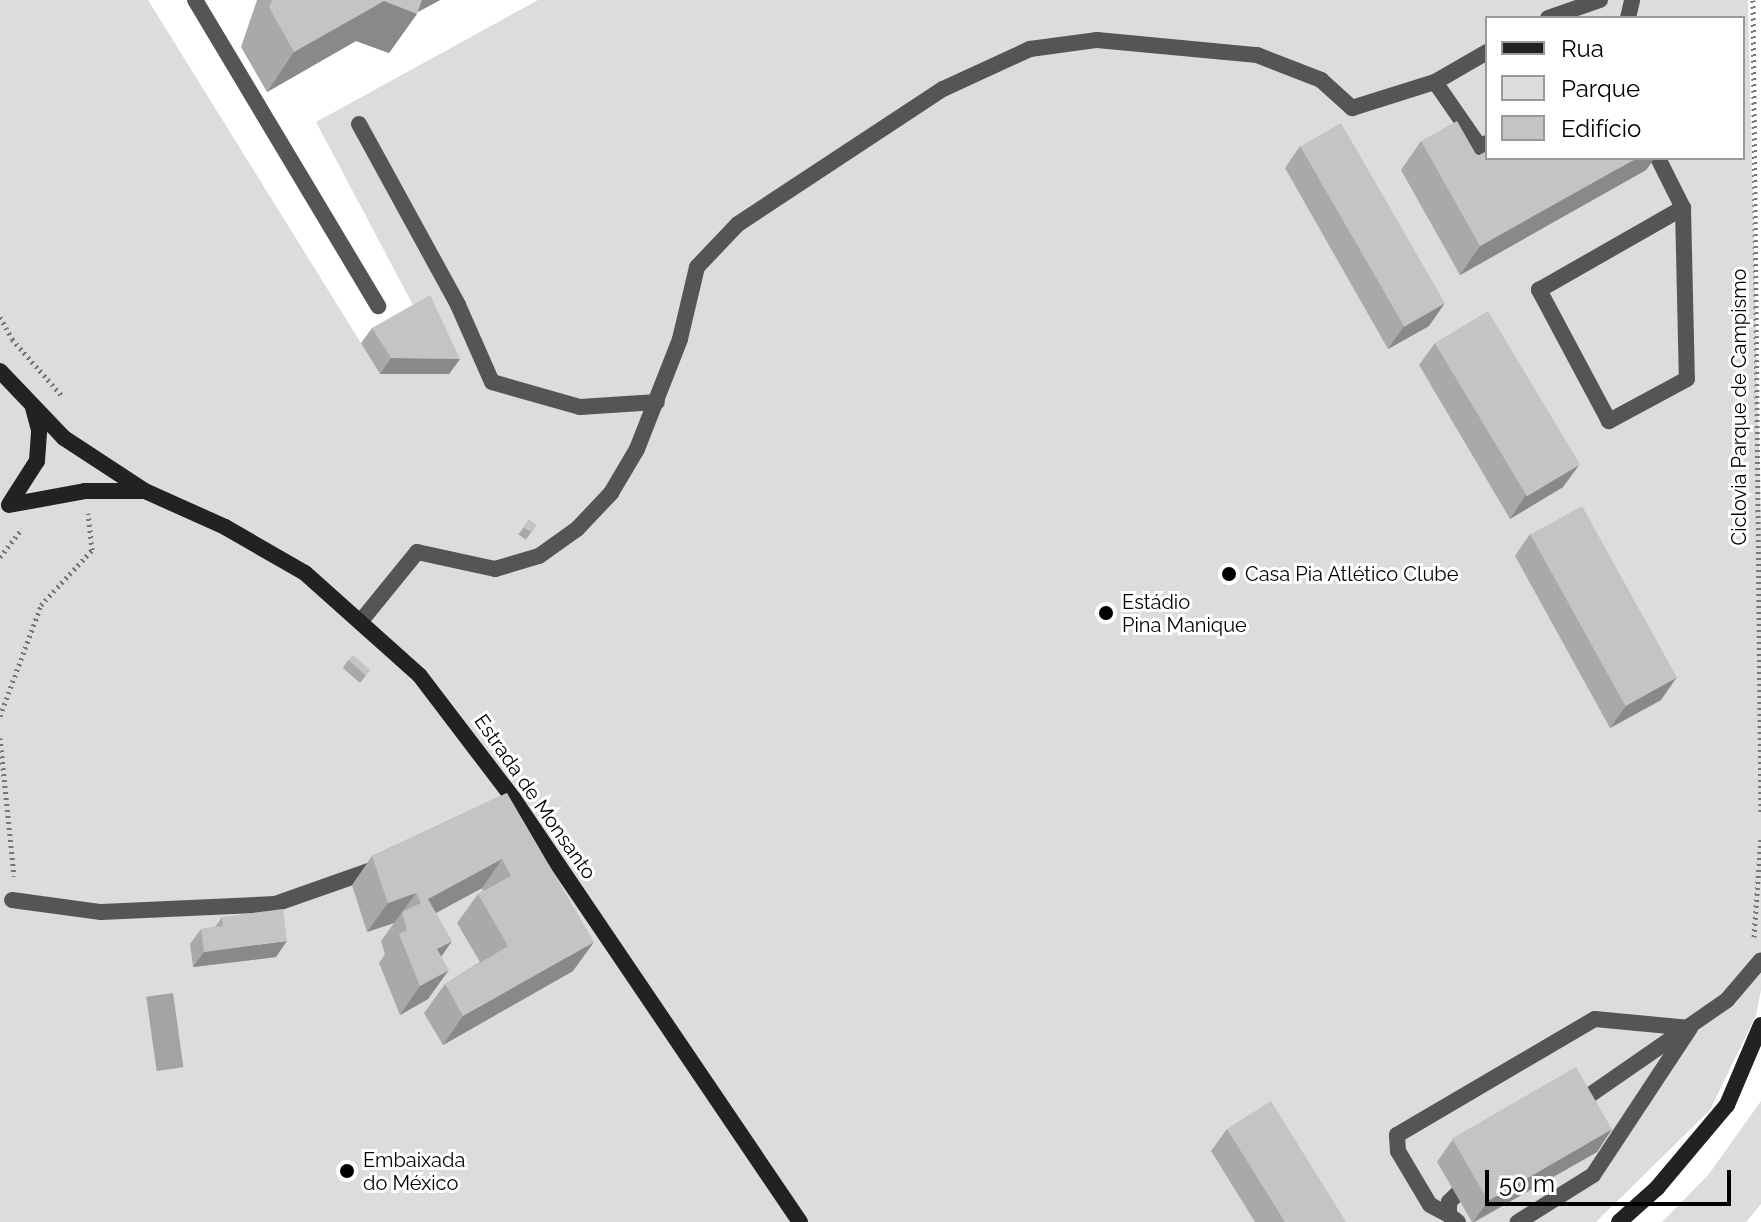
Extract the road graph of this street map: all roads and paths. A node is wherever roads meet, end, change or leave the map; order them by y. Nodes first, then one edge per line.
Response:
1 (195, 0) edge
2 (1600, 0) edge
3 (1753, 0) edge
4 (1554, 16) edge
5 (1485, 53) edge
6 (1435, 82) junction
7 (359, 124) dead end
8 (1485, 144) edge
9 (1659, 160) edge
10 (1683, 208) junction
11 (378, 306) dead end
12 (0, 317) edge
13 (0, 358) edge
14 (0, 371) edge
15 (17, 384) junction
16 (29, 400) junction
17 (657, 402) junction
18 (70, 404) dead end
19 (85, 491) junction
20 (145, 491) junction
21 (2, 509) edge
22 (361, 621) junction
23 (0, 716) edge
24 (0, 738) edge
25 (1761, 814) edge
26 (394, 861) edge
27 (0, 880) edge
28 (12, 900) dead end
29 (1761, 960) edge
30 (1761, 1025) edge
31 (1690, 1028) junction
32 (1558, 1117) edge
33 (1480, 1173) edge
34 (1454, 1218) edge
35 (800, 1222) edge
36 (1518, 1222) edge
37 (1619, 1222) edge

1 - 11 street
2 - 4 street
3 - 25 path, Ciclovia Parque de Campismo
5 - 6 street
6 - 8 street
6 - 17 street
7 - 17 street
9 - 10 street
10 - 10 street
12 - 18 path
13 - 15 street
14 - 15 street, Estrada de Monsanto
15 - 16 street, Estrada de Monsanto
16 - 20 street, Estrada de Monsanto
16 - 21 street, Estrada de Monsanto
17 - 22 street
19 - 20 street, Estrada de Monsanto
19 - 21 street, Estrada de Monsanto
19 - 23 path
20 - 22 street, Estrada de Monsanto
22 - 35 street, Estrada de Monsanto
24 - 27 path
26 - 28 street
29 - 31 street
30 - 37 street
31 - 32 street
31 - 34 street
31 - 36 street
33 - 34 street

